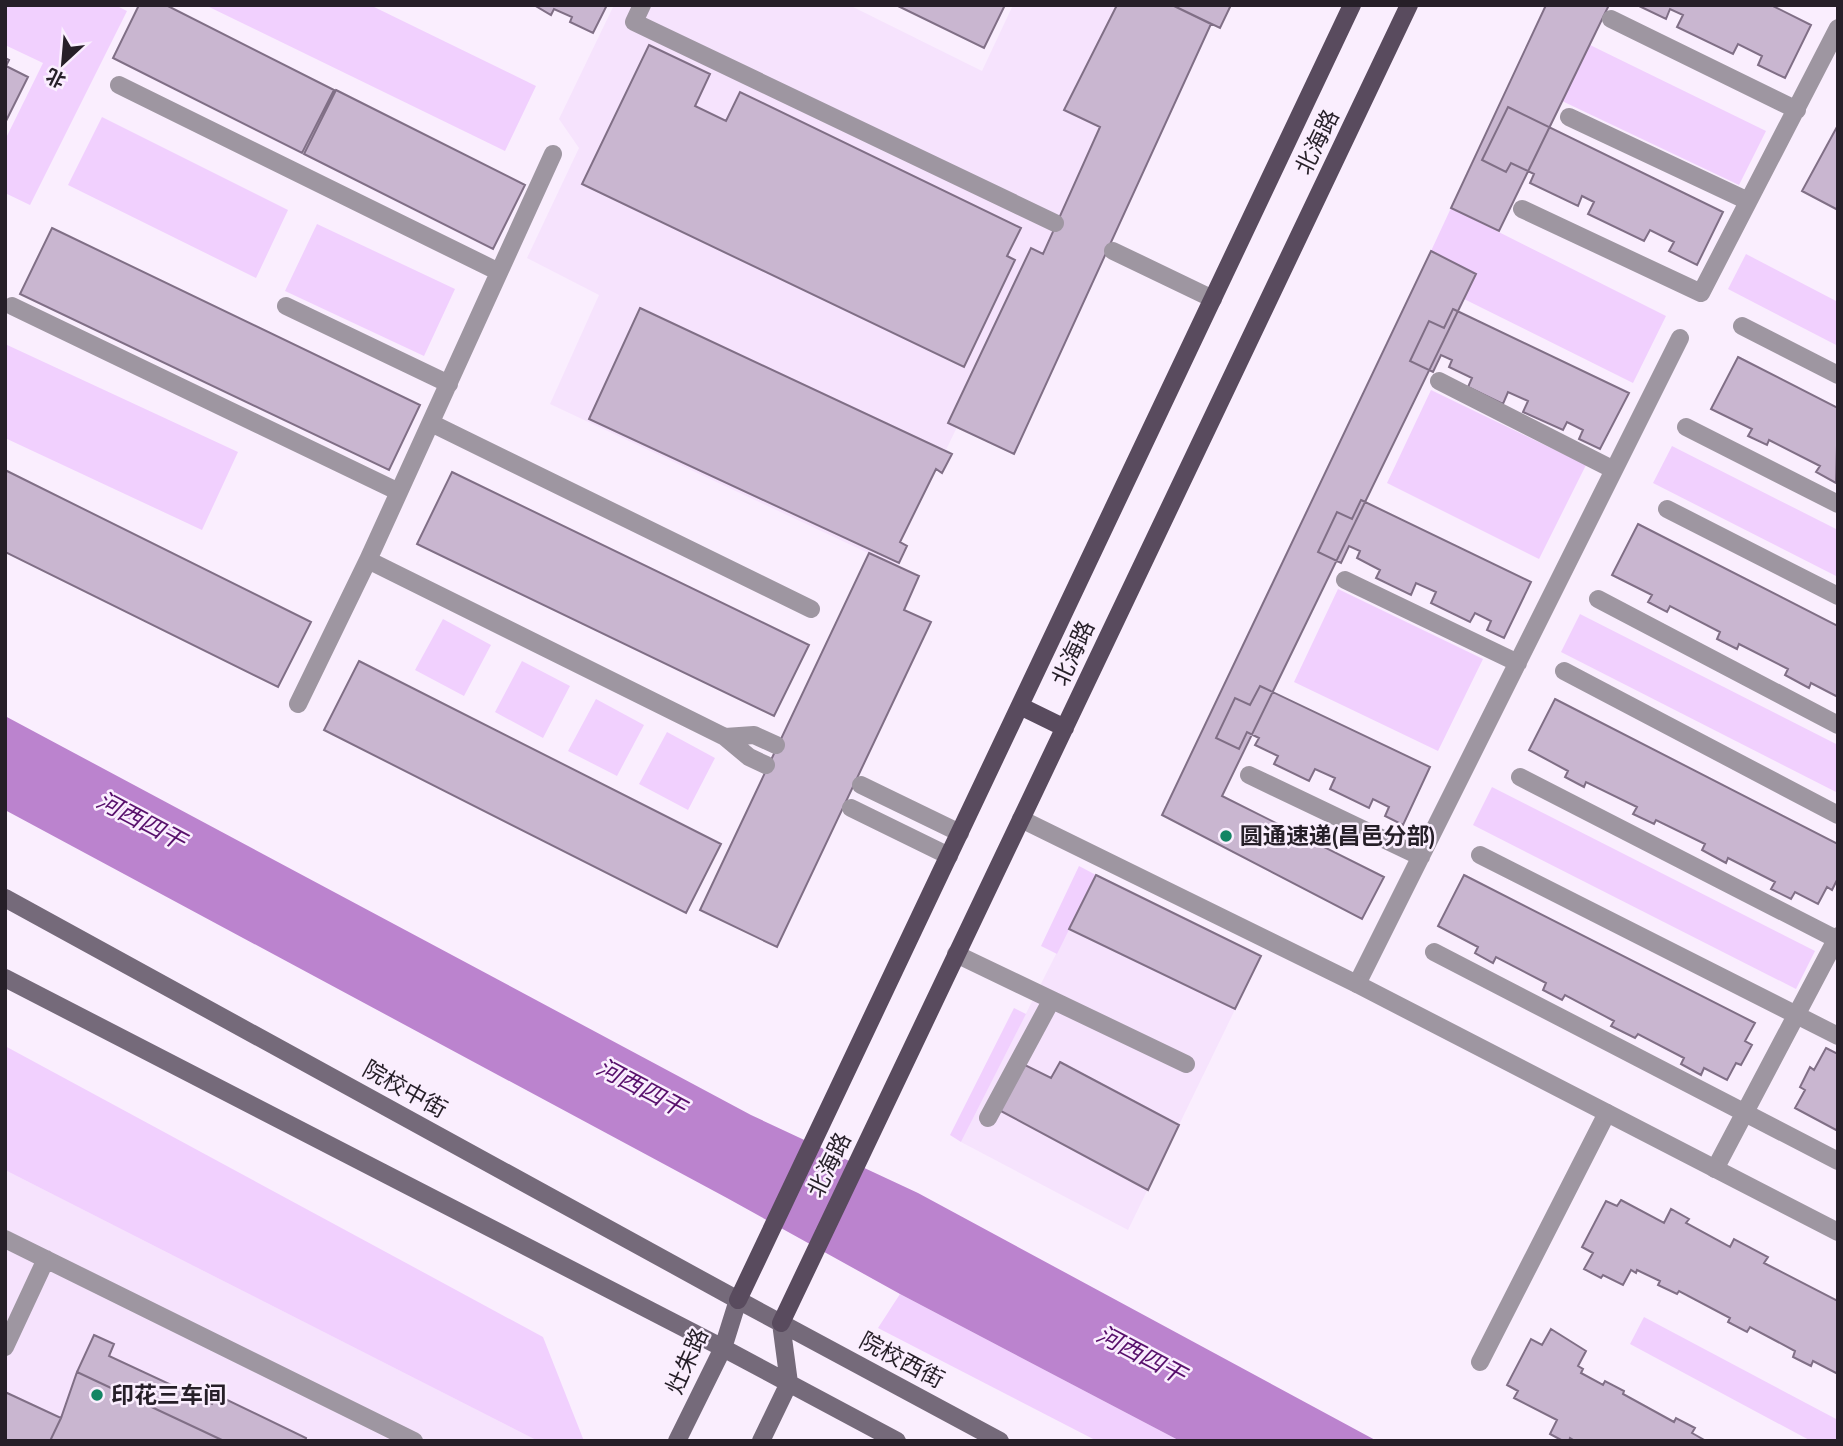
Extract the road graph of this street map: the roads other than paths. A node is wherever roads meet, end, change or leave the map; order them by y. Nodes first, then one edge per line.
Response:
1 (642, 5) edge
2 (1352, 5) edge
3 (1409, 5) edge
4 (1611, 19) dead end
5 (1838, 28) edge
6 (119, 85) dead end
7 (1797, 110) junction
8 (1569, 117) dead end
9 (553, 154) dead end
10 (1748, 201) junction
11 (1522, 209) dead end
12 (1055, 223) dead end
13 (1113, 251) dead end
14 (499, 272) junction
15 (1213, 299) junction
16 (12, 306) dead end
17 (286, 306) dead end
18 (1742, 326) dead end
19 (1680, 338) dead end
20 (1838, 375) edge
21 (1438, 381) dead end
22 (449, 384) junction
23 (431, 423) junction
24 (1686, 427) dead end
25 (1614, 470) junction
26 (399, 492) junction
27 (1838, 503) edge
28 (1667, 509) dead end
29 (368, 560) junction
30 (1345, 580) dead end
31 (1838, 596) edge
32 (1598, 599) dead end
33 (811, 610) dead end
34 (1518, 663) junction
35 (1564, 671) dead end
36 (298, 705) dead end
37 (1020, 706) junction
38 (1838, 725) edge
39 (1065, 728) junction
40 (725, 737) junction
41 (776, 745) dead end
42 (766, 765) dead end
43 (1249, 775) dead end
44 (1520, 777) dead end
45 (861, 785) dead end
46 (851, 808) dead end
47 (1838, 815) edge
48 (1021, 819) junction
49 (960, 833) junction
50 (1480, 855) dead end
51 (949, 856) junction
52 (1420, 857) junction
53 (5, 898) edge
54 (1837, 938) edge
55 (1434, 952) dead end
56 (956, 954) junction
57 (5, 978) edge
58 (1357, 984) junction
59 (1051, 1001) junction
60 (1796, 1015) junction
61 (1838, 1036) edge
62 (1186, 1065) dead end
63 (1607, 1113) junction
64 (1745, 1113) junction
65 (988, 1118) dead end
66 (1838, 1161) edge
67 (1715, 1169) junction
68 (1838, 1231) edge
69 (5, 1239) edge
70 (46, 1259) junction
71 (738, 1300) junction
72 (781, 1323) junction
73 (5, 1347) edge
74 (723, 1348) junction
75 (1480, 1362) dead end
76 (789, 1383) junction
77 (414, 1441) edge
78 (677, 1441) edge
79 (761, 1441) edge
80 (897, 1441) edge
81 (1000, 1441) edge

1 - 12 street
2 - 15 main road, 北海路
3 - 39 main road, 北海路
4 - 7 street
5 - 7 street
6 - 14 street
7 - 10 street
8 - 10 street
9 - 14 street
10 - 11 street
13 - 15 street
14 - 22 street
15 - 37 main road, 北海路
16 - 26 street
17 - 22 street
18 - 20 street
19 - 25 street
21 - 25 street
22 - 23 street
23 - 26 street
23 - 33 street
24 - 27 street
25 - 34 street
26 - 29 street
28 - 31 street
29 - 36 street
29 - 40 street
30 - 34 street
32 - 38 street
34 - 52 street
35 - 47 street
37 - 39 main road
37 - 49 main road, 北海路
39 - 48 main road, 北海路
40 - 41 street
40 - 42 street
43 - 52 street
44 - 54 street
45 - 49 street
46 - 51 street
48 - 56 main road, 北海路
48 - 58 street
49 - 51 main road, 北海路
50 - 60 street
51 - 71 main road, 北海路
52 - 58 street
53 - 71 main road, 院校中街
54 - 60 street
55 - 64 street
56 - 59 street
56 - 72 main road, 北海路
57 - 74 main road
58 - 63 street
59 - 62 street
59 - 65 street
60 - 61 street
60 - 64 street
63 - 67 street
63 - 75 street
64 - 66 street
64 - 67 street
67 - 68 street
69 - 70 street
70 - 73 street
70 - 77 street
71 - 72 main road, 院校中街
71 - 74 main road, 灶朱路
72 - 76 main road
72 - 81 main road, 院校西街
74 - 76 main road
74 - 78 main road, 灶朱路
76 - 79 main road
76 - 80 main road

